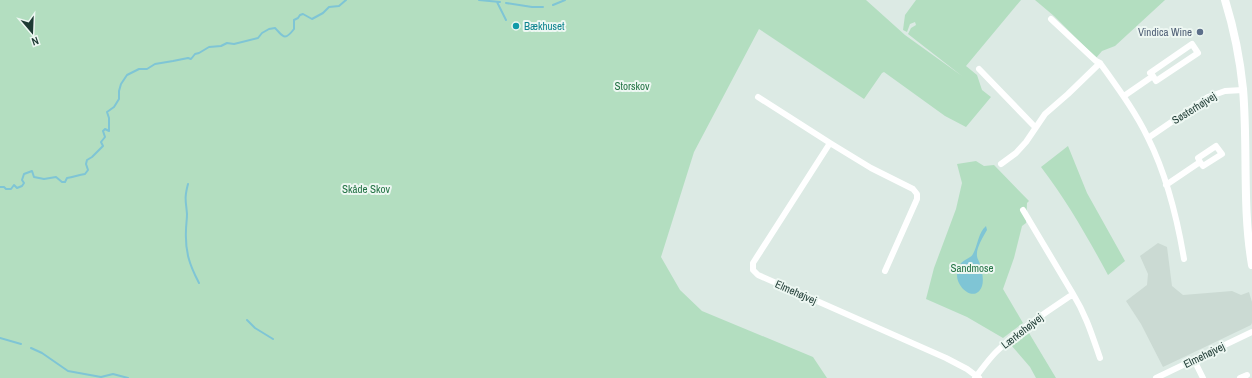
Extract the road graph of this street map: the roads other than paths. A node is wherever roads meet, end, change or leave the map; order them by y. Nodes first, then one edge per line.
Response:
1 (1226, 0) edge
2 (1051, 19) dead end
3 (1100, 63) junction
4 (979, 68) dead end
5 (1153, 76) junction
6 (1243, 90) junction
7 (1124, 96) junction
8 (758, 98) dead end
9 (1035, 127) junction
10 (1148, 138) junction
11 (830, 143) junction
12 (1200, 162) dead end
13 (1001, 164) dead end
14 (1249, 179) edge
15 (1166, 185) junction
16 (1023, 210) dead end
17 (1184, 259) dead end
18 (1252, 265) edge
19 (886, 271) dead end
20 (1073, 294) junction
21 (1252, 332) edge
22 (1100, 358) dead end
23 (1194, 360) junction
24 (1247, 375) dead end
25 (977, 377) edge
26 (1156, 378) edge
27 (1203, 378) edge
28 (1240, 378) edge

1 - 6 street
2 - 3 street
3 - 7 street
3 - 9 street
4 - 9 street
5 - 5 street
5 - 7 street
6 - 10 street, Søsterhøjvej
6 - 14 street
7 - 10 street
8 - 11 street
9 - 13 street
10 - 15 street
11 - 19 street
11 - 25 street, Elmehøjvej
12 - 15 street
14 - 18 street
15 - 17 street
16 - 20 street
20 - 22 street
20 - 25 street, Lærkehøjvej
21 - 23 street, Elmehøjvej
23 - 26 street, Elmehøjvej
23 - 27 street
24 - 28 street

